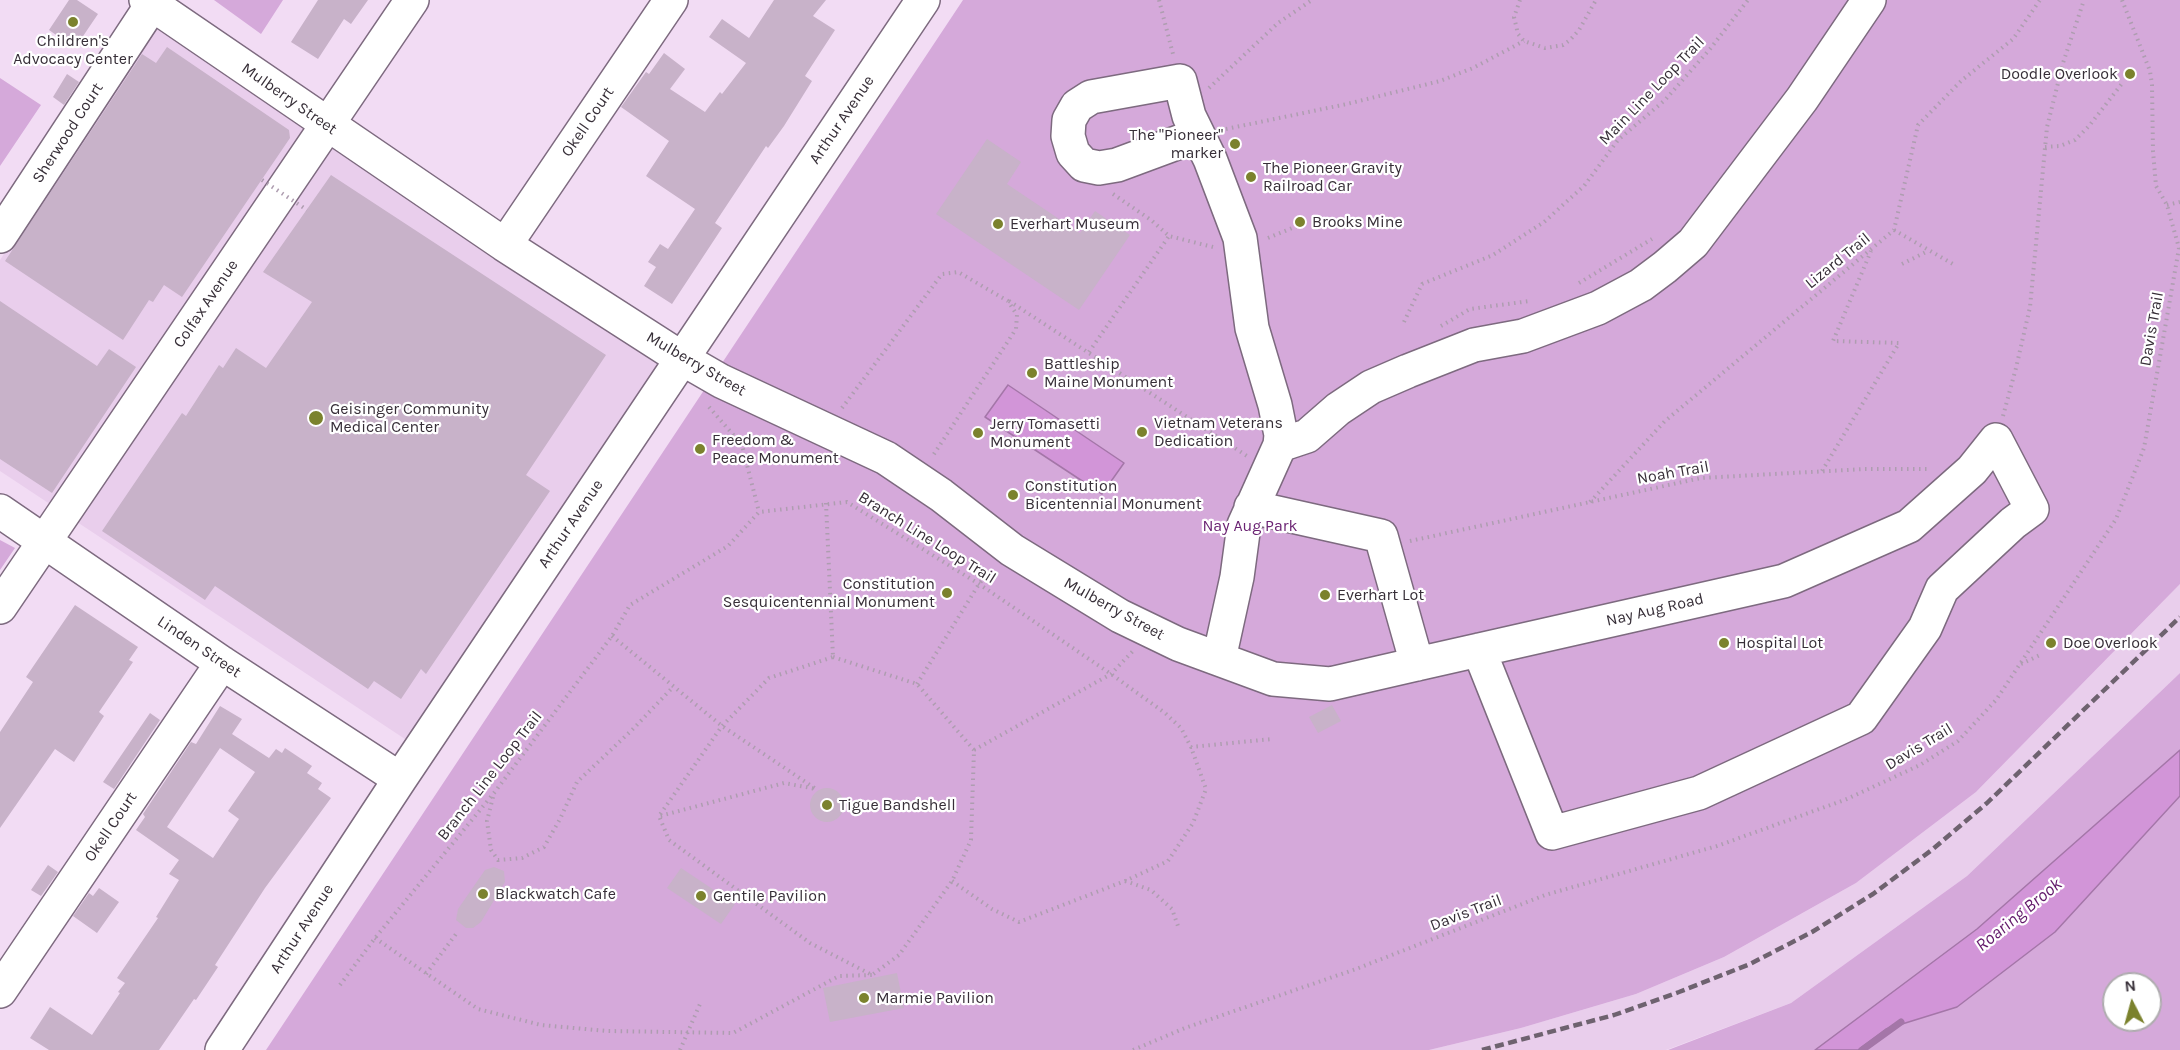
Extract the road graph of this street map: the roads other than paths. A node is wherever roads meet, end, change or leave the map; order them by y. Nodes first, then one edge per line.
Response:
1 (412, 0) edge
2 (671, 0) edge
3 (924, 0) edge
4 (1869, 0) edge
5 (151, 1) edge
6 (1189, 109) road end
7 (327, 125) junction
8 (0, 237) edge
9 (505, 245) junction
10 (681, 358) junction
11 (1274, 457) junction
12 (1251, 507) junction
13 (0, 511) edge
14 (44, 541) junction
15 (0, 607) edge
16 (1479, 650) junction
17 (1219, 659) junction
18 (222, 663) junction
19 (1417, 664) junction
20 (1273, 679) joint
21 (400, 779) junction
22 (0, 991) edge
23 (222, 1050) edge

1 - 7 street, Colfax Avenue
2 - 9 street, Okell Court
3 - 10 street, Arthur Avenue
4 - 11 street
5 - 7 street, Mulberry Street
5 - 8 street, Sherwood Court
6 - 11 street
7 - 9 street, Mulberry Street
7 - 14 street, Colfax Avenue
9 - 10 street, Mulberry Street
10 - 17 street, Mulberry Street
10 - 21 street, Arthur Avenue
11 - 12 street
12 - 17 street
12 - 19 street
13 - 14 street, Linden Street
14 - 15 street, Colfax Avenue
14 - 18 street, Linden Street
16 - 16 street, Nay Aug Road
16 - 19 street, Nay Aug Road
17 - 20 street, Mulberry Street
18 - 21 street, Linden Street
18 - 22 street, Okell Court
19 - 20 street, Nay Aug Road
21 - 23 street, Arthur Avenue

